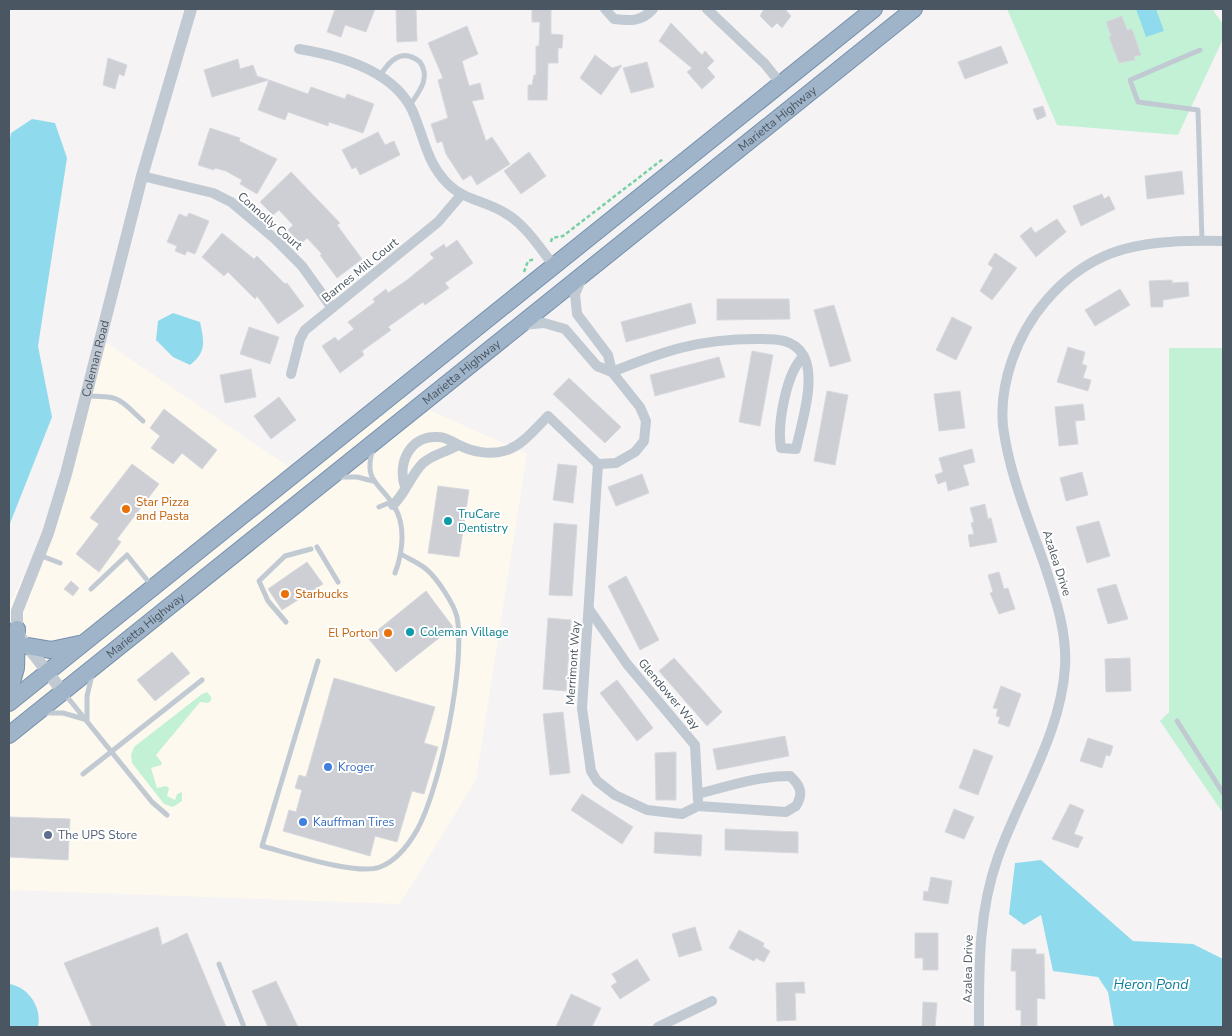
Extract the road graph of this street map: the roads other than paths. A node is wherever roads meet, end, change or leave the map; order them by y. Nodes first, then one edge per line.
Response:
1 (191, 9) edge
2 (605, 9) edge
3 (653, 9) edge
4 (706, 9) edge
5 (874, 9) edge
6 (914, 9) edge
7 (299, 49) dead end
8 (1200, 50) dead end
9 (380, 76) junction
10 (781, 84) junction
11 (410, 105) junction
12 (142, 176) junction
13 (461, 196) junction
14 (1202, 241) junction
15 (1223, 242) edge
16 (554, 266) junction
17 (584, 275) junction
18 (332, 308) junction
19 (520, 326) junction
20 (804, 356) junction
21 (612, 372) junction
22 (291, 374) dead end
23 (86, 396) junction
24 (144, 421) dead end
25 (376, 441) junction
26 (458, 445) junction
27 (598, 464) junction
28 (328, 480) junction
29 (372, 481) junction
30 (404, 488) junction
31 (392, 503) junction
32 (378, 507) dead end
33 (401, 554) junction
34 (39, 555) junction
35 (60, 563) dead end
36 (395, 573) dead end
37 (338, 582) dead end
38 (153, 587) junction
39 (91, 588) dead end
40 (589, 609) junction
41 (286, 622) dead end
42 (18, 629) junction
43 (83, 643) junction
44 (27, 646) junction
45 (318, 662) dead end
46 (95, 668) junction
47 (46, 673) junction
48 (202, 680) dead end
49 (63, 692) junction
50 (9, 693) edge
51 (9, 704) edge
52 (35, 714) junction
53 (86, 720) junction
54 (1177, 721) dead end
55 (9, 735) edge
56 (111, 752) junction
57 (83, 774) dead end
58 (1223, 793) edge
59 (698, 794) junction
60 (698, 806) junction
61 (166, 815) dead end
62 (219, 964) dead end
63 (712, 1001) dead end
64 (244, 1027) edge
65 (658, 1027) edge
66 (979, 1027) edge

1 - 12 street, Coleman Road
2 - 3 street
4 - 10 street
5 - 10 highway, Marietta Highway
6 - 17 highway, Marietta Highway
7 - 9 street
8 - 14 lane
9 - 11 street
9 - 11 lane
10 - 16 highway, Marietta Highway
11 - 13 street
12 - 18 street, Connolly Court
12 - 23 street, Coleman Road
13 - 16 street
13 - 18 street, Barnes Mill Court
14 - 15 street, Azalea Drive
14 - 66 street, Azalea Drive
16 - 38 highway, Marietta Highway
17 - 19 highway, Marietta Highway
17 - 21 street
18 - 22 street, Barnes Mill Court
19 - 21 street
19 - 25 highway, Marietta Highway
20 - 20 street
20 - 21 street
21 - 27 street
23 - 24 lane
23 - 34 street, Coleman Road
25 - 28 highway, Marietta Highway
25 - 29 lane
26 - 27 street
26 - 30 street
26 - 30 street
27 - 40 street, Merrimont Way
28 - 29 lane
28 - 46 highway, Marietta Highway
29 - 31 lane
30 - 31 street
31 - 32 lane
31 - 33 lane
33 - 36 lane
33 - 45 lane
34 - 35 lane
34 - 42 street, Coleman Road
37 - 41 lane
38 - 39 lane
38 - 43 highway, Marietta Highway
40 - 59 street, Glendower Way
40 - 60 street, Merrimont Way
42 - 44 street
42 - 50 highway
43 - 44 highway
43 - 47 highway, Marietta Highway
44 - 47 street
46 - 49 highway, Marietta Highway
46 - 53 lane
47 - 49 street
47 - 51 highway, Marietta Highway
48 - 56 lane
49 - 52 highway, Marietta Highway
49 - 53 lane
52 - 53 lane
52 - 55 highway, Marietta Highway
53 - 56 lane
54 - 58 lane
56 - 57 lane
56 - 61 lane
59 - 60 street, Glendower Way
59 - 60 street
62 - 64 lane
63 - 65 street

